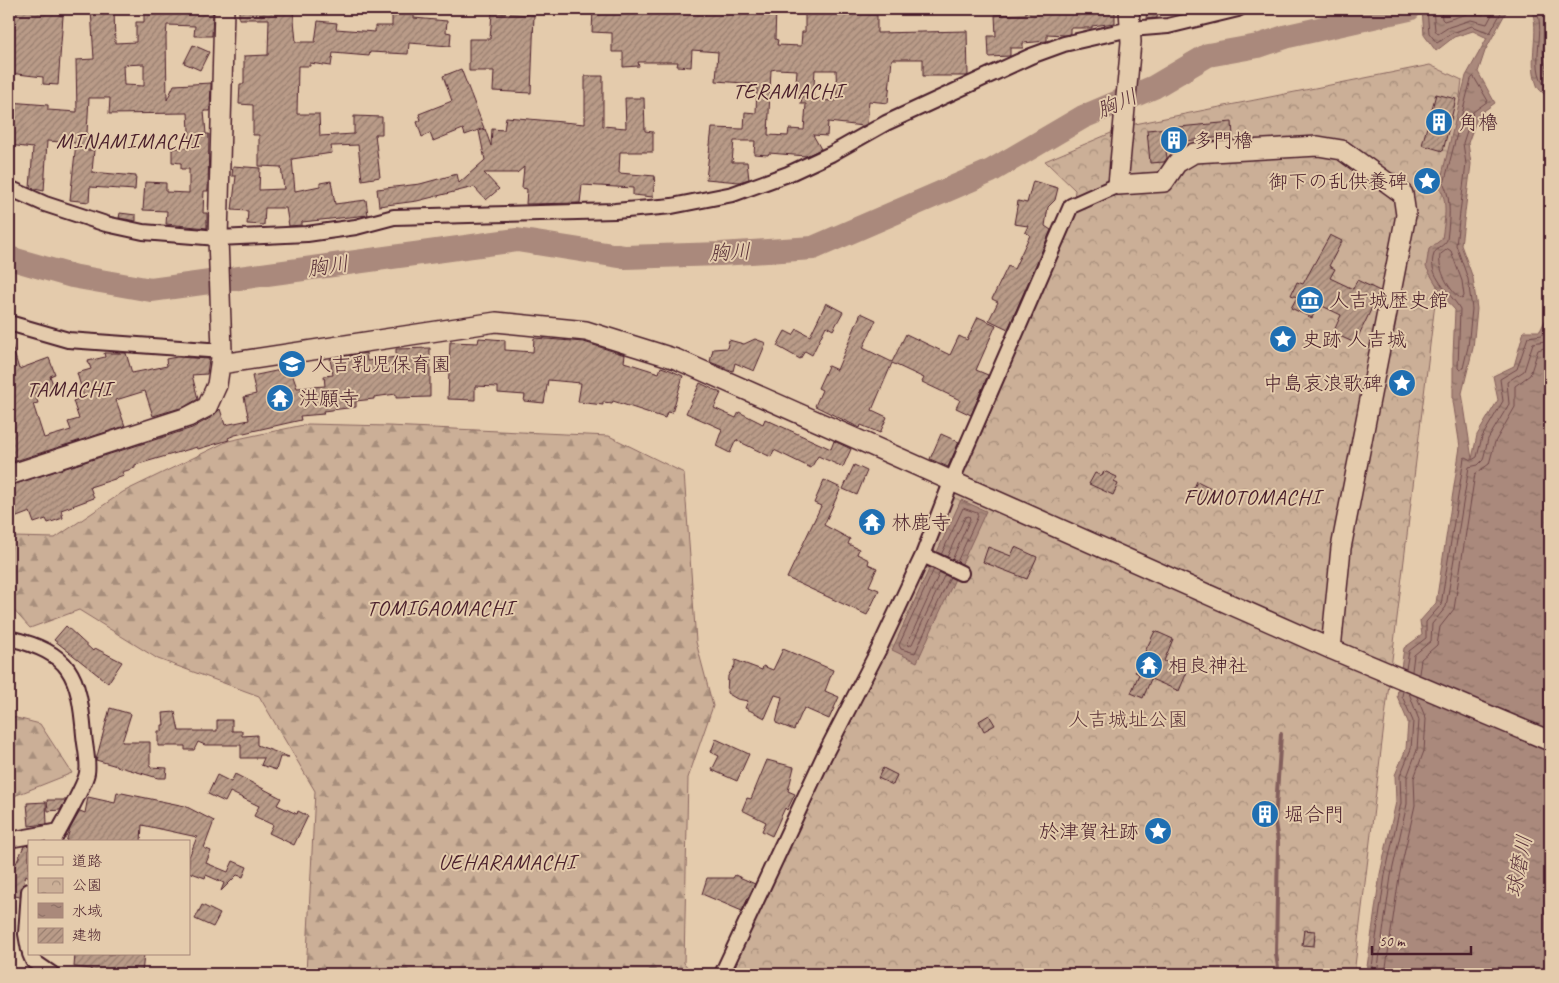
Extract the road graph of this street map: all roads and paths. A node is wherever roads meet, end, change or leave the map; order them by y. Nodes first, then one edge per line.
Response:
1 (224, 9) edge
2 (1129, 9) edge
3 (1238, 9) edge
4 (1130, 36) junction
5 (1118, 185) junction
6 (9, 188) edge
7 (218, 244) junction
8 (9, 323) edge
9 (222, 358) junction
10 (9, 475) edge
11 (952, 480) junction
12 (927, 557) junction
13 (961, 573) dead end
14 (9, 638) edge
15 (1331, 649) junction
16 (1550, 741) edge
17 (56, 836) edge
18 (9, 840) edge
19 (28, 903) edge
20 (28, 942) edge
21 (31, 956) edge
22 (52, 974) edge
23 (722, 974) edge

1 - 7 street
2 - 4 street
3 - 4 street
4 - 5 street
4 - 7 street
5 - 11 street
5 - 15 street
6 - 7 street
7 - 9 street
8 - 9 street
9 - 10 street
9 - 11 street
11 - 12 street
11 - 15 street
12 - 13 street
12 - 23 street
14 - 17 street
15 - 16 street
17 - 18 street
19 - 20 street
21 - 22 street

